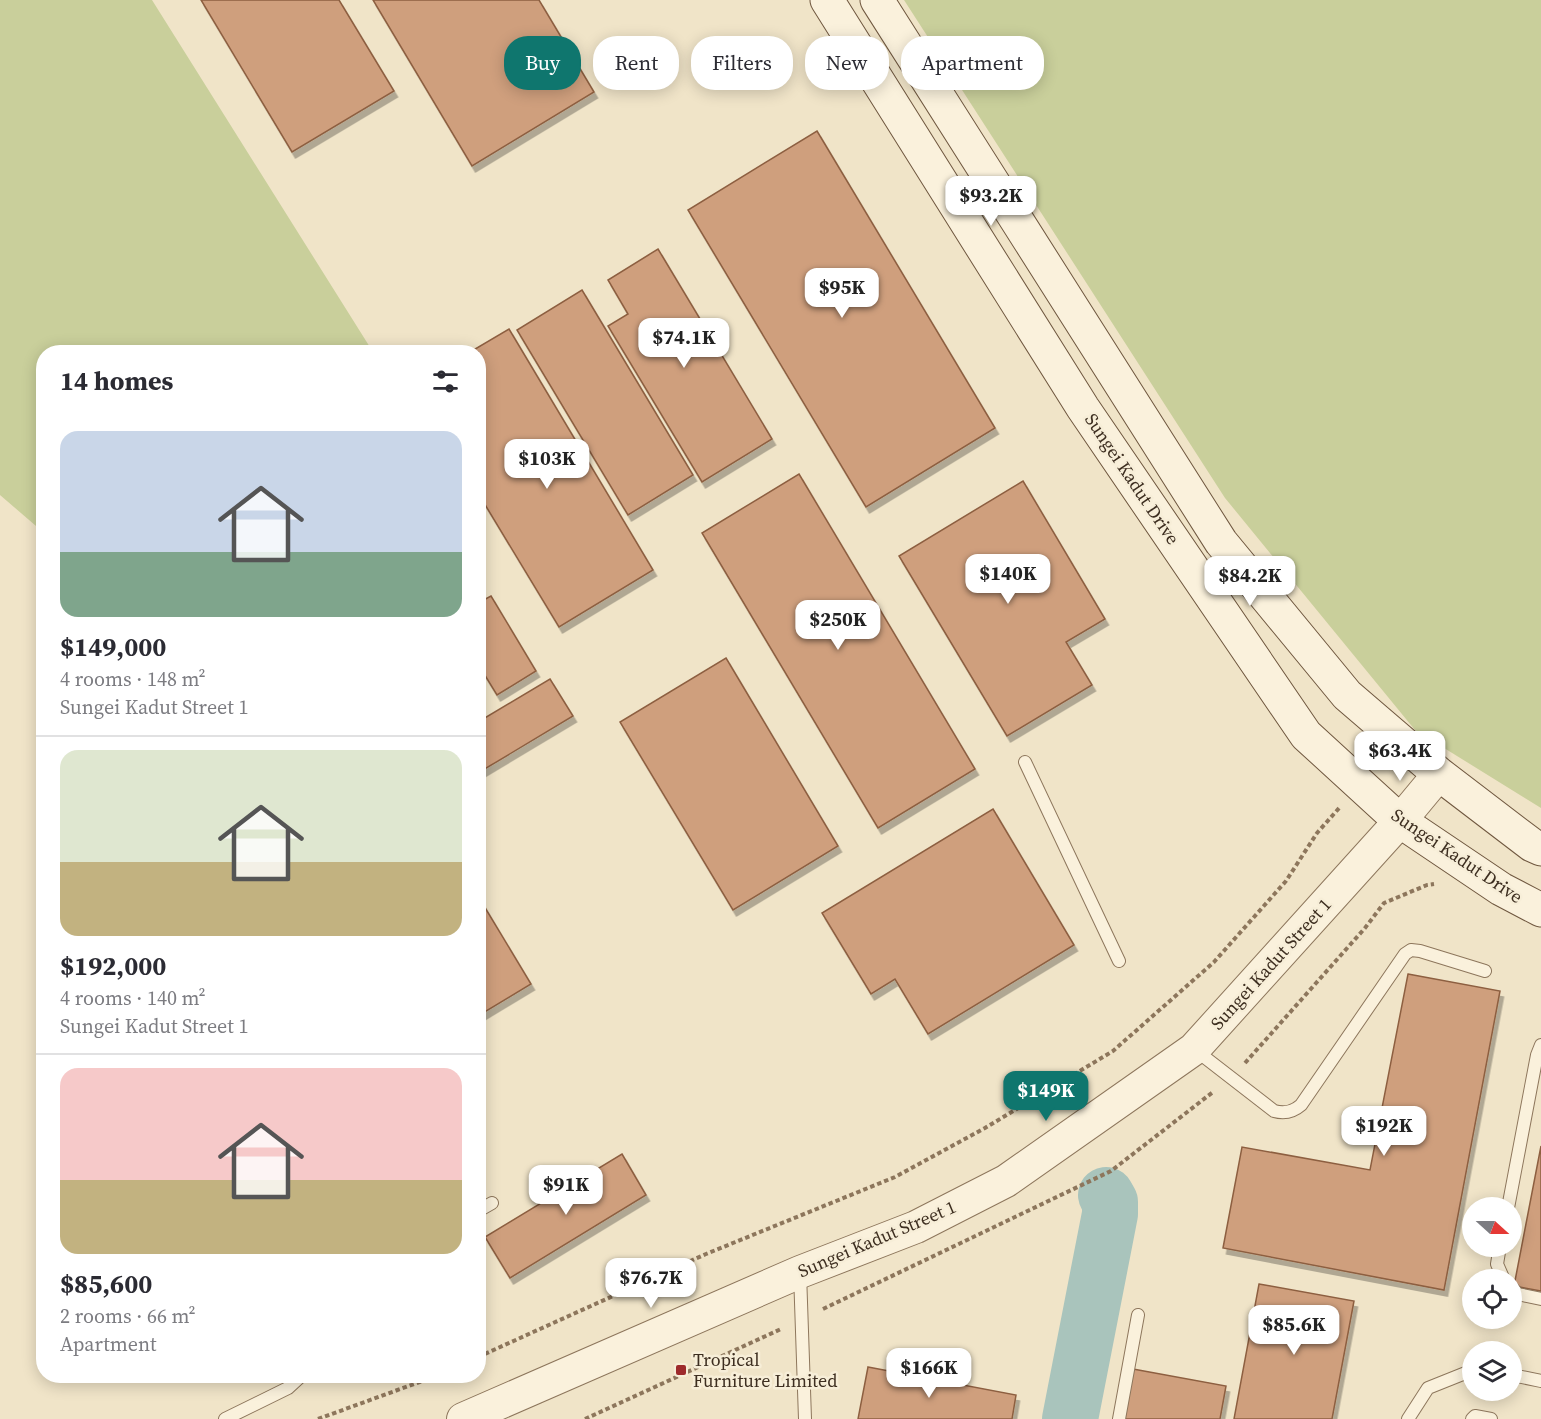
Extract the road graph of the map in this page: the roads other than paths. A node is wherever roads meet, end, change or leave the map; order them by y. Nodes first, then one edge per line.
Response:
1 (827, 0) edge
2 (877, 0) edge
3 (1025, 762) dead end
4 (1439, 774) junction
5 (1400, 821) junction
6 (1541, 849) edge
7 (1541, 910) edge
8 (1119, 961) dead end
9 (1485, 971) dead end
10 (1541, 1045) edge
11 (1194, 1049) junction
12 (1510, 1197) edge
13 (492, 1203) dead end
14 (486, 1206) edge
15 (800, 1272) junction
16 (1522, 1295) edge
17 (1541, 1299) edge
18 (1138, 1316) dead end
19 (1462, 1374) edge
20 (1522, 1377) edge
21 (1541, 1381) edge
22 (293, 1383) edge
23 (225, 1419) edge
24 (463, 1419) edge
25 (805, 1419) edge
26 (1119, 1419) edge
27 (1408, 1419) edge
28 (1472, 1419) edge
29 (1491, 1419) edge

1 - 5 main road, Sungei Kadut Drive
2 - 4 main road
3 - 8 lane
4 - 5 street, Sungei Kadut Street 1
4 - 6 main road
5 - 7 main road, Sungei Kadut Drive
5 - 11 street, Sungei Kadut Street 1
9 - 11 lane
10 - 12 lane
11 - 15 street, Sungei Kadut Street 1
13 - 14 lane
15 - 24 street, Sungei Kadut Street 1
15 - 25 lane
16 - 17 lane
18 - 26 lane
19 - 27 lane
20 - 21 lane
22 - 23 lane
28 - 29 lane

